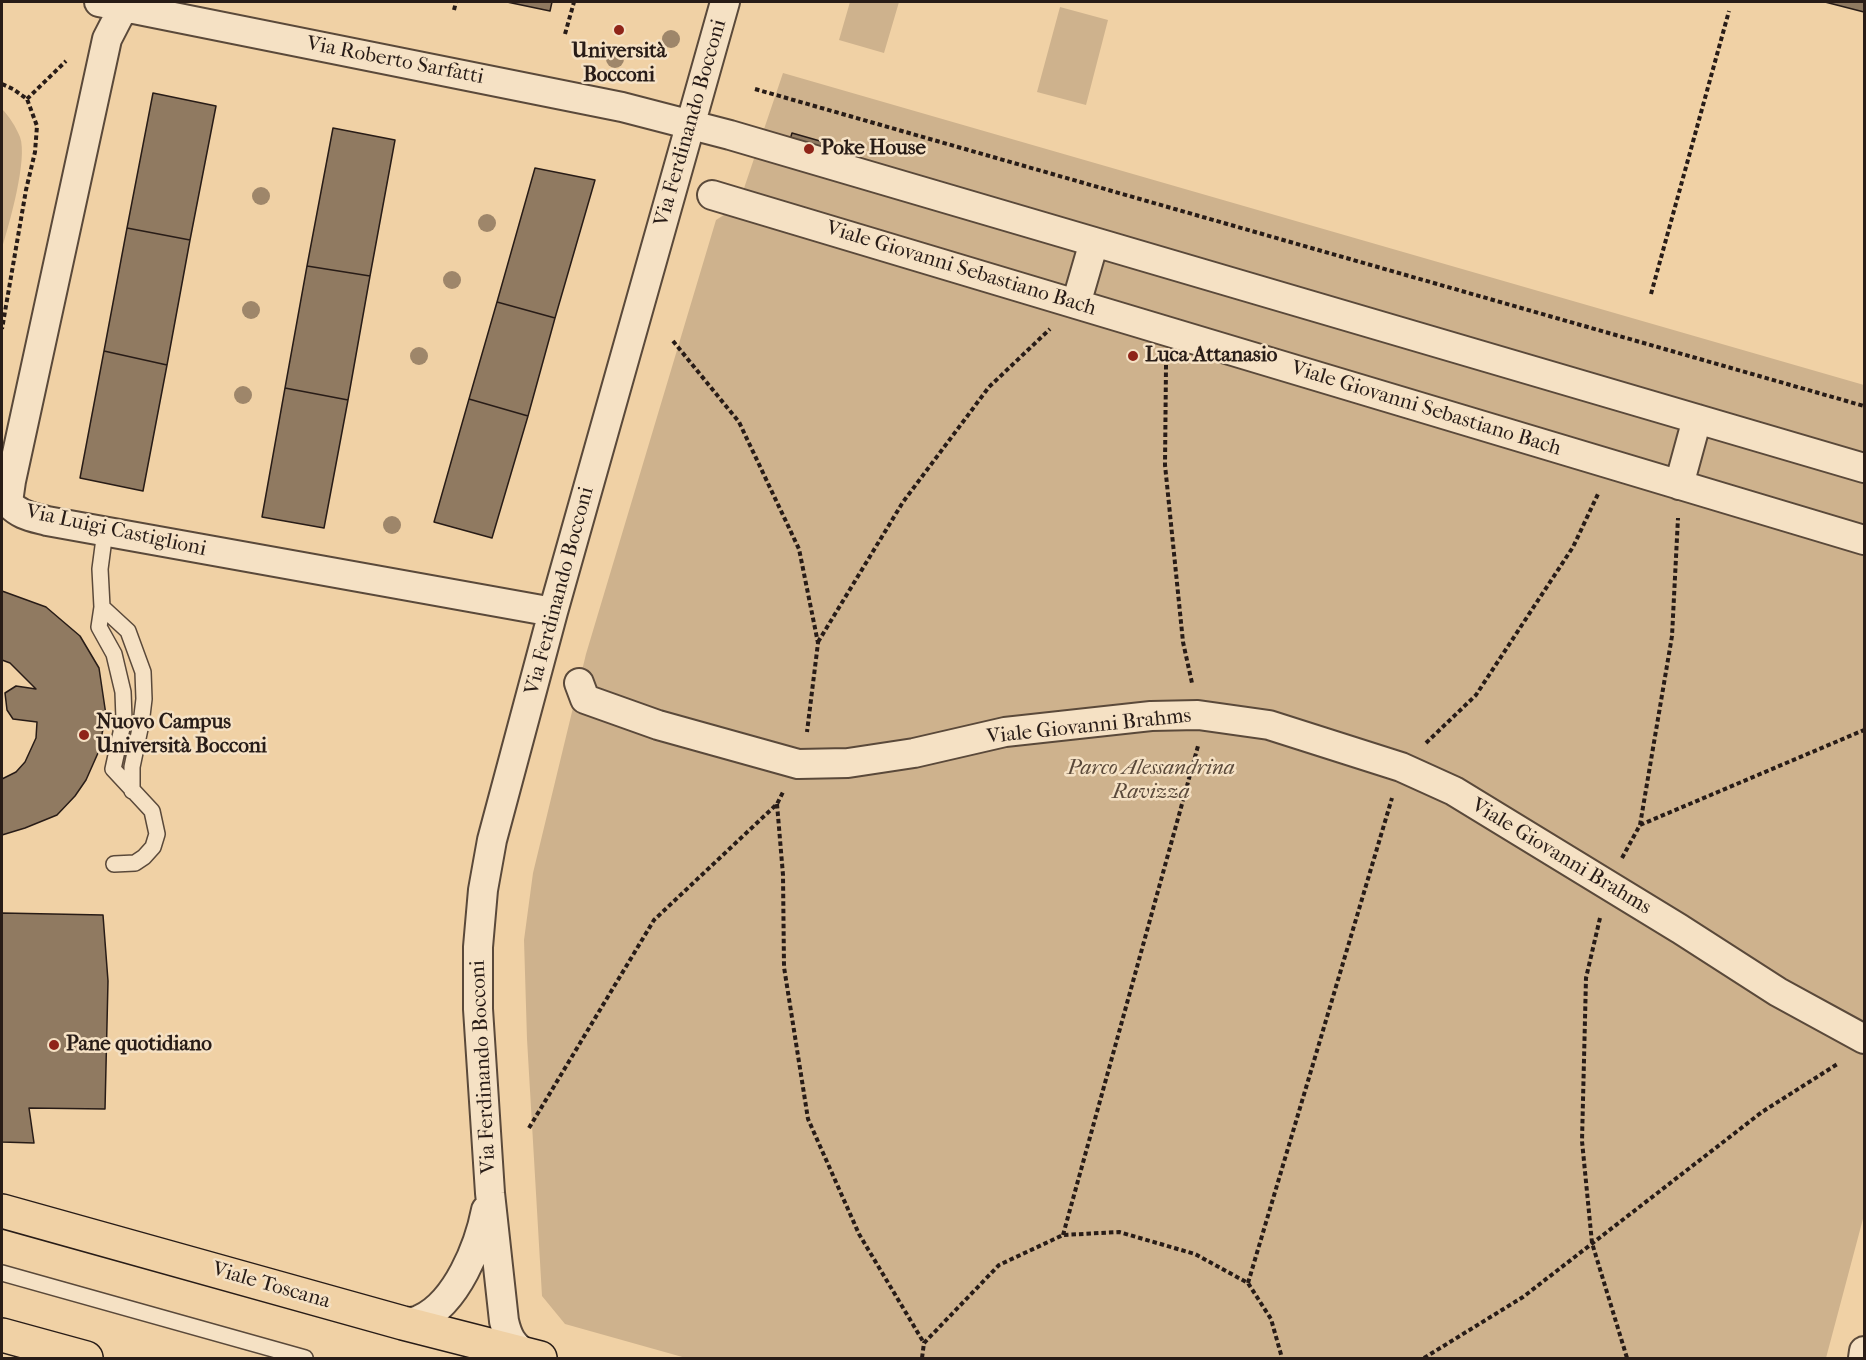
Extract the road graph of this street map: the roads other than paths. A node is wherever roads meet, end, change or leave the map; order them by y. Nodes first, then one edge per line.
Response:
1 (725, 2) edge
2 (112, 4) edge
3 (690, 124) junction
4 (712, 195) dead end
5 (1094, 242) junction
6 (1076, 304) junction
7 (1697, 419) junction
8 (1864, 468) edge
9 (1679, 485) junction
10 (105, 531) junction
11 (1864, 540) edge
12 (102, 607) junction
13 (553, 612) junction
14 (579, 683) dead end
15 (132, 791) junction
16 (114, 864) dead end
17 (1855, 1049) edge
18 (490, 1193) junction
19 (2, 1211) edge
20 (2, 1273) edge
21 (403, 1323) junction
22 (2, 1335) edge
23 (1864, 1351) edge
24 (533, 1357) edge
25 (86, 1359) edge
26 (305, 1359) edge
27 (1863, 1359) edge

1 - 3 street, Via Ferdinando Bocconi
2 - 3 street, Via Roberto Sarfatti
2 - 10 street, Via Luigi Castiglioni
3 - 5 street
3 - 13 street, Via Ferdinando Bocconi
4 - 6 street, Viale Giovanni Sebastiano Bach
5 - 6 street
5 - 7 street
6 - 9 street, Viale Giovanni Sebastiano Bach
7 - 8 street
7 - 9 street
9 - 11 street, Viale Giovanni Sebastiano Bach
10 - 12 lane
10 - 13 street, Via Luigi Castiglioni
12 - 15 lane
12 - 15 lane
13 - 18 street, Via Ferdinando Bocconi
14 - 17 street, Viale Giovanni Brahms
15 - 16 lane
18 - 21 street, Via Ferdinando Bocconi
18 - 24 street, Via Ferdinando Bocconi
19 - 21 main road, Viale Toscana
20 - 26 lane
21 - 24 main road, Viale Toscana
22 - 25 main road
23 - 27 street

